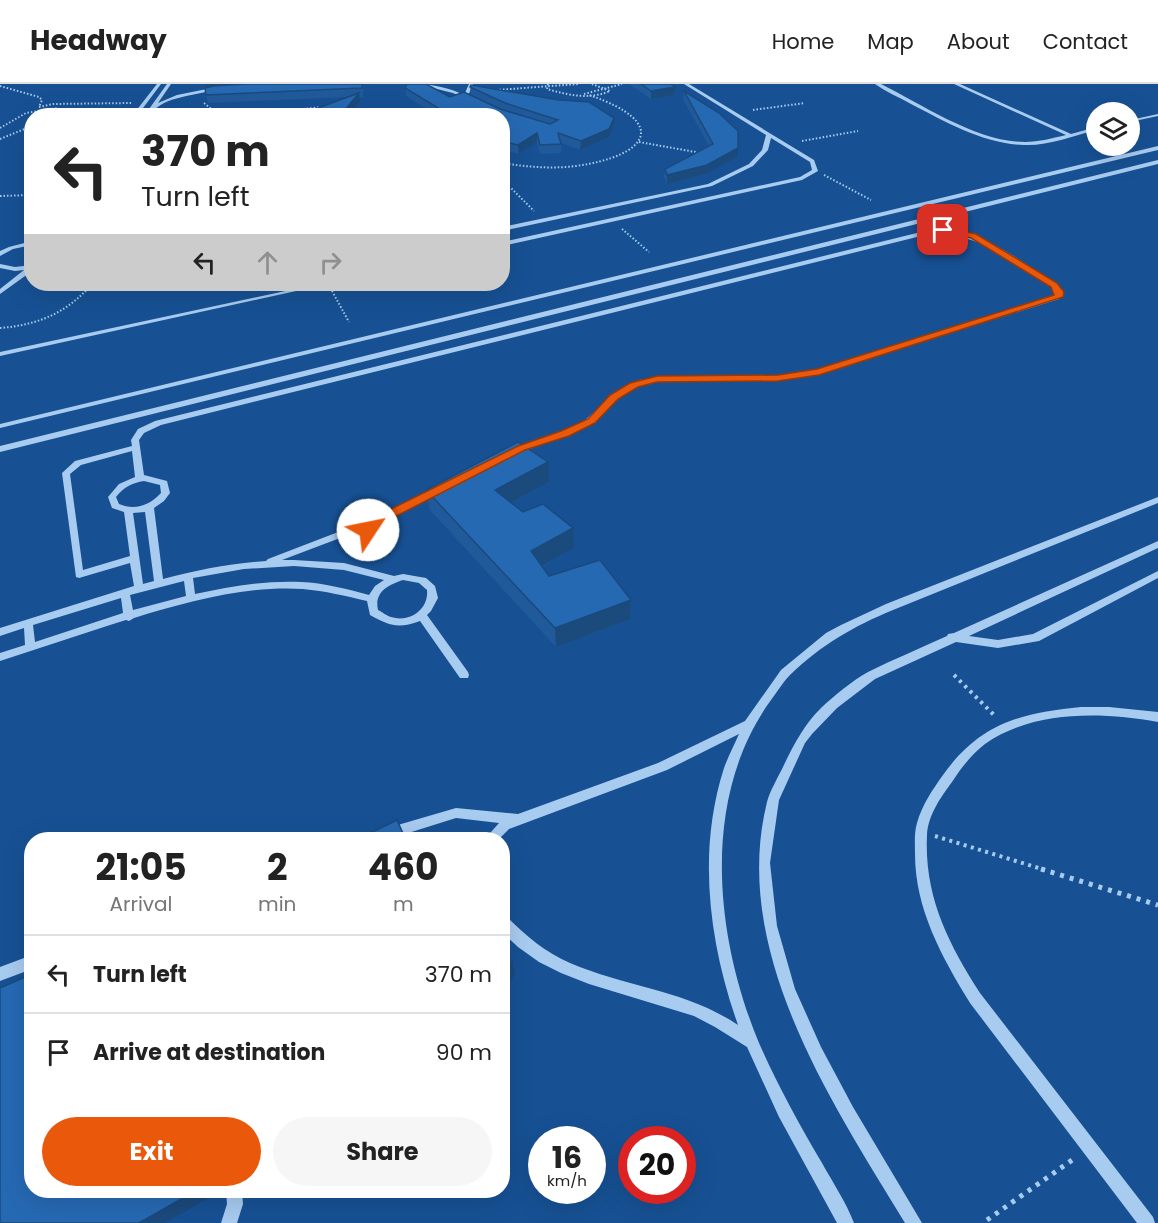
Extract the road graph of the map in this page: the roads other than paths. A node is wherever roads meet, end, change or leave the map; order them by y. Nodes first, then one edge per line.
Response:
1 (159, 84) edge
2 (169, 84) edge
3 (419, 84) edge
4 (471, 84) edge
5 (686, 84) edge
6 (876, 84) edge
7 (956, 84) edge
8 (193, 86) dead end
9 (227, 87) edge
10 (196, 91) junction
11 (467, 94) junction
12 (483, 105) edge
13 (152, 107) joint
14 (140, 108) edge
15 (1158, 115) edge
16 (1140, 119) edge
17 (1086, 131) edge
18 (769, 135) junction
19 (1070, 135) junction
20 (1158, 148) edge
21 (1158, 162) edge
22 (510, 227) edge
23 (510, 242) edge
24 (24, 245) edge
25 (1, 252) edge
26 (0, 266) edge
27 (24, 268) edge
28 (24, 273) edge
29 (293, 291) edge
30 (0, 292) edge
31 (0, 354) edge
32 (0, 426) edge
33 (0, 448) edge
34 (135, 448) junction
35 (502, 458) edge
36 (140, 478) junction
37 (450, 484) edge
38 (1158, 500) edge
39 (149, 507) junction
40 (128, 511) junction
41 (1158, 544) edge
42 (135, 558) junction
43 (267, 563) junction
44 (1158, 574) edge
45 (188, 577) junction
46 (393, 579) junction
47 (159, 584) junction
48 (139, 590) junction
49 (125, 594) junction
50 (191, 599) junction
51 (372, 599) junction
52 (422, 616) junction
53 (129, 617) junction
54 (28, 623) junction
55 (0, 632) edge
56 (951, 637) junction
57 (31, 648) junction
58 (0, 657) edge
59 (464, 675) dead end
60 (1158, 717) edge
61 (746, 725) junction
62 (517, 820) junction
63 (394, 832) edge
64 (498, 832) edge
65 (510, 929) edge
66 (24, 965) edge
67 (0, 974) edge
68 (751, 1042) junction
69 (235, 1198) edge
70 (229, 1223) edge
71 (846, 1223) edge
72 (914, 1223) edge
73 (1147, 1223) edge

1 - 14 street
2 - 13 street
3 - 11 street
4 - 11 street
5 - 18 street
6 - 19 street
7 - 19 street
8 - 10 street
9 - 10 street
10 - 13 street
11 - 12 street
15 - 16 street
17 - 19 street
18 - 22 street
18 - 23 street
20 - 32 street
21 - 33 street
24 - 25 street
26 - 27 street
28 - 30 street
29 - 31 street
34 - 35 street
34 - 36 street
34 - 42 street
36 - 39 street
36 - 40 street
37 - 43 street
38 - 61 street
39 - 40 street
39 - 47 street
40 - 42 street
41 - 56 street
42 - 48 street
43 - 45 street
43 - 46 street
44 - 56 street
45 - 47 street
45 - 50 street
46 - 51 street
46 - 52 street
47 - 48 street
48 - 49 street
49 - 53 street
49 - 54 street
50 - 51 street
50 - 53 street
51 - 52 street
52 - 59 street
53 - 57 street
54 - 55 street
54 - 57 street
56 - 72 street
57 - 58 street
60 - 73 street
61 - 62 street
61 - 68 street
62 - 63 street
62 - 64 street
65 - 68 street
66 - 67 street
68 - 71 street
69 - 70 street

